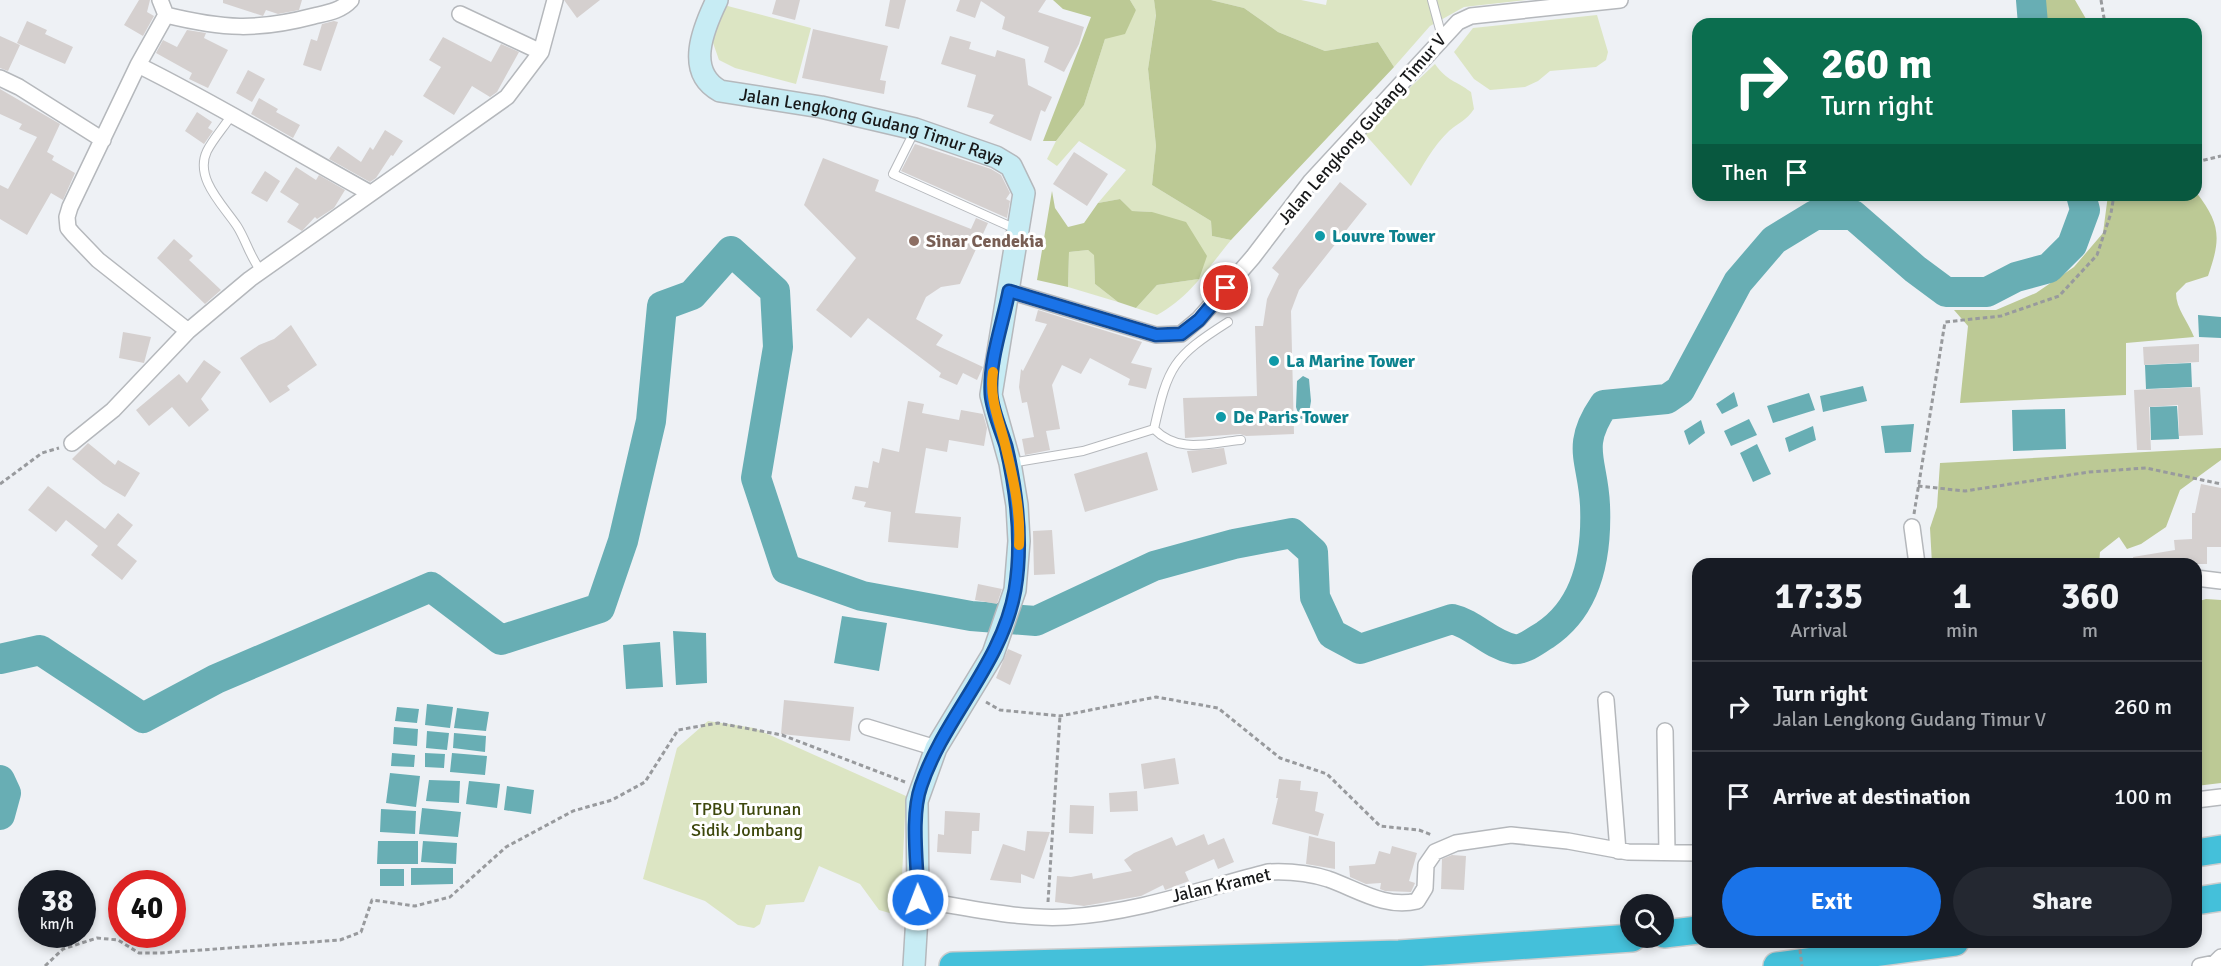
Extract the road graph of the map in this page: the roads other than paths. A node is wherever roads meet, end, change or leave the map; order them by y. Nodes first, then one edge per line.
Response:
1 (160, 0) edge
2 (351, 0) edge
3 (555, 0) edge
4 (717, 0) edge
5 (1432, 0) edge
6 (1620, 0) edge
7 (460, 14) dead end
8 (166, 15) junction
9 (1442, 37) junction
10 (541, 52) junction
11 (138, 65) junction
12 (0, 78) edge
13 (231, 116) junction
14 (915, 129) junction
15 (103, 140) junction
16 (370, 193) junction
17 (1019, 230) junction
18 (261, 271) junction
19 (1009, 291) junction
20 (1228, 322) dead end
21 (188, 331) junction
22 (1154, 429) junction
23 (1241, 440) dead end
24 (72, 443) road end
25 (1010, 463) junction
26 (1912, 527) road end
27 (1916, 558) edge
28 (2202, 579) edge
29 (2221, 581) edge
30 (1606, 700) dead end
31 (867, 727) dead end
32 (1665, 731) dead end
33 (936, 748) junction
34 (2221, 797) edge
35 (2202, 799) edge
36 (2221, 849) edge
37 (1618, 851) junction
38 (1667, 852) junction
39 (2202, 852) edge
40 (1692, 853) edge
41 (2221, 897) edge
42 (918, 900) junction
43 (2202, 900) edge
44 (1692, 931) edge
45 (1674, 933) edge
46 (1620, 939) edge
47 (1910, 948) edge
48 (2221, 957) edge
49 (914, 966) edge
50 (953, 966) edge
51 (1776, 966) edge
52 (2200, 966) edge

1 - 8 street
2 - 8 street
3 - 10 street
4 - 14 street, Jalan Lengkong Gudang Timur Raya
5 - 9 lane
6 - 9 street, Jalan Lengkong Gudang Timur V
7 - 10 street
8 - 11 street
9 - 19 street, Jalan Lengkong Gudang Timur V
10 - 16 street
11 - 13 street
11 - 15 street
12 - 15 street
13 - 16 street
13 - 18 lane
14 - 17 street, Jalan Lengkong Gudang Timur Raya
14 - 17 lane
15 - 21 street
16 - 18 street
17 - 19 street, Jalan Lengkong Gudang Timur Raya
18 - 21 street
19 - 25 street, Jalan Lengkong Gudang Timur Raya
20 - 22 lane
21 - 24 street
22 - 23 lane
22 - 25 lane
25 - 33 street, Jalan Lengkong Gudang Timur Raya
26 - 27 street
28 - 29 street
30 - 37 street
31 - 33 street
32 - 38 street
33 - 42 street, Jalan Lengkong Gudang Timur Raya
34 - 35 street
36 - 39 highway
37 - 38 street, Jalan Kramet
37 - 42 street, Jalan Kramet
38 - 40 street, Jalan Kramet
41 - 43 highway
42 - 49 street, Jalan Lengkong Gudang Timur Raya
44 - 45 highway
46 - 50 highway
47 - 51 highway
48 - 52 street

